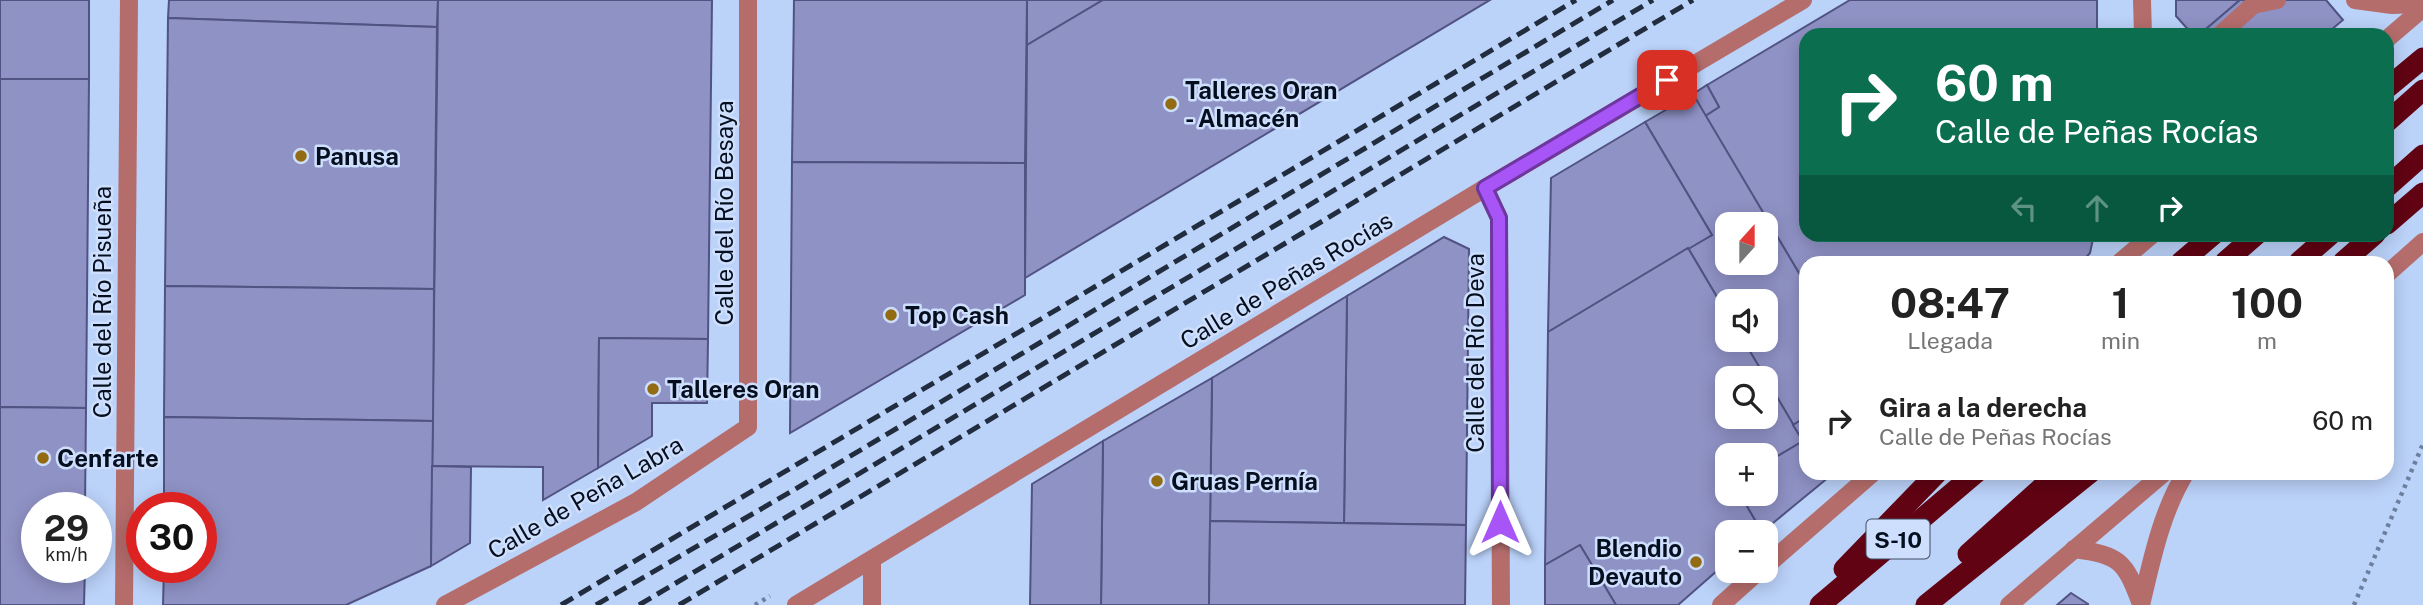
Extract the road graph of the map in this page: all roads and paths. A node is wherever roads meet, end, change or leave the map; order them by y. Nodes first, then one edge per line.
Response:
1 (129, 0) edge
2 (748, 0) edge
3 (1803, 0) edge
4 (2142, 0) edge
5 (2277, 0) edge
6 (2355, 0) edge
7 (2423, 6) edge
8 (2143, 28) edge
9 (2228, 28) edge
10 (2394, 32) edge
11 (2423, 58) edge
12 (2394, 82) edge
13 (2423, 90) edge
14 (2394, 116) edge
15 (2423, 155) edge
16 (2394, 181) edge
17 (1485, 188) junction
18 (2423, 193) edge
19 (2394, 218) edge
20 (2144, 242) edge
21 (2205, 242) edge
22 (2248, 242) edge
23 (2322, 242) edge
24 (2366, 242) edge
25 (2423, 242) edge
26 (2127, 256) edge
27 (2188, 256) edge
28 (2232, 256) edge
29 (2306, 256) edge
30 (2350, 256) edge
31 (2394, 268) edge
32 (748, 427) joint
33 (2423, 444) edge
34 (1865, 480) edge
35 (1930, 480) edge
36 (1967, 480) edge
37 (2050, 480) edge
38 (2081, 480) edge
39 (2156, 480) edge
40 (2181, 480) edge
41 (2074, 549) junction
42 (1778, 556) edge
43 (872, 560) junction
44 (1746, 583) edge
45 (124, 605) edge
46 (445, 605) edge
47 (796, 605) edge
48 (872, 605) edge
49 (1500, 605) edge
50 (1721, 605) edge
51 (1809, 605) edge
52 (1819, 605) edge
53 (1912, 605) edge
54 (1926, 605) edge
55 (2008, 605) edge
56 (2141, 605) edge
57 (2354, 605) edge

1 - 45 street, Calle del Río Pisueña
2 - 32 street, Calle del Río Besaya
3 - 17 street, Calle de Peñas Rocías
4 - 8 street
5 - 9 street
6 - 7 street
7 - 10 street
11 - 12 highway
13 - 14 highway
15 - 16 highway
17 - 43 street, Calle de Peñas Rocías
17 - 49 street, Calle del Río Deva
18 - 19 highway
20 - 26 street
21 - 27 highway
22 - 28 highway
23 - 29 highway
24 - 30 highway
25 - 31 street
32 - 46 street, Calle de Peña Labra
33 - 57 path
34 - 42 street
35 - 51 highway
36 - 52 highway, S-10
37 - 53 highway, S-10
38 - 54 highway
39 - 41 street
40 - 56 street
41 - 55 street
41 - 56 street
43 - 47 street, Calle de Peñas Rocías
43 - 48 street
44 - 50 street

